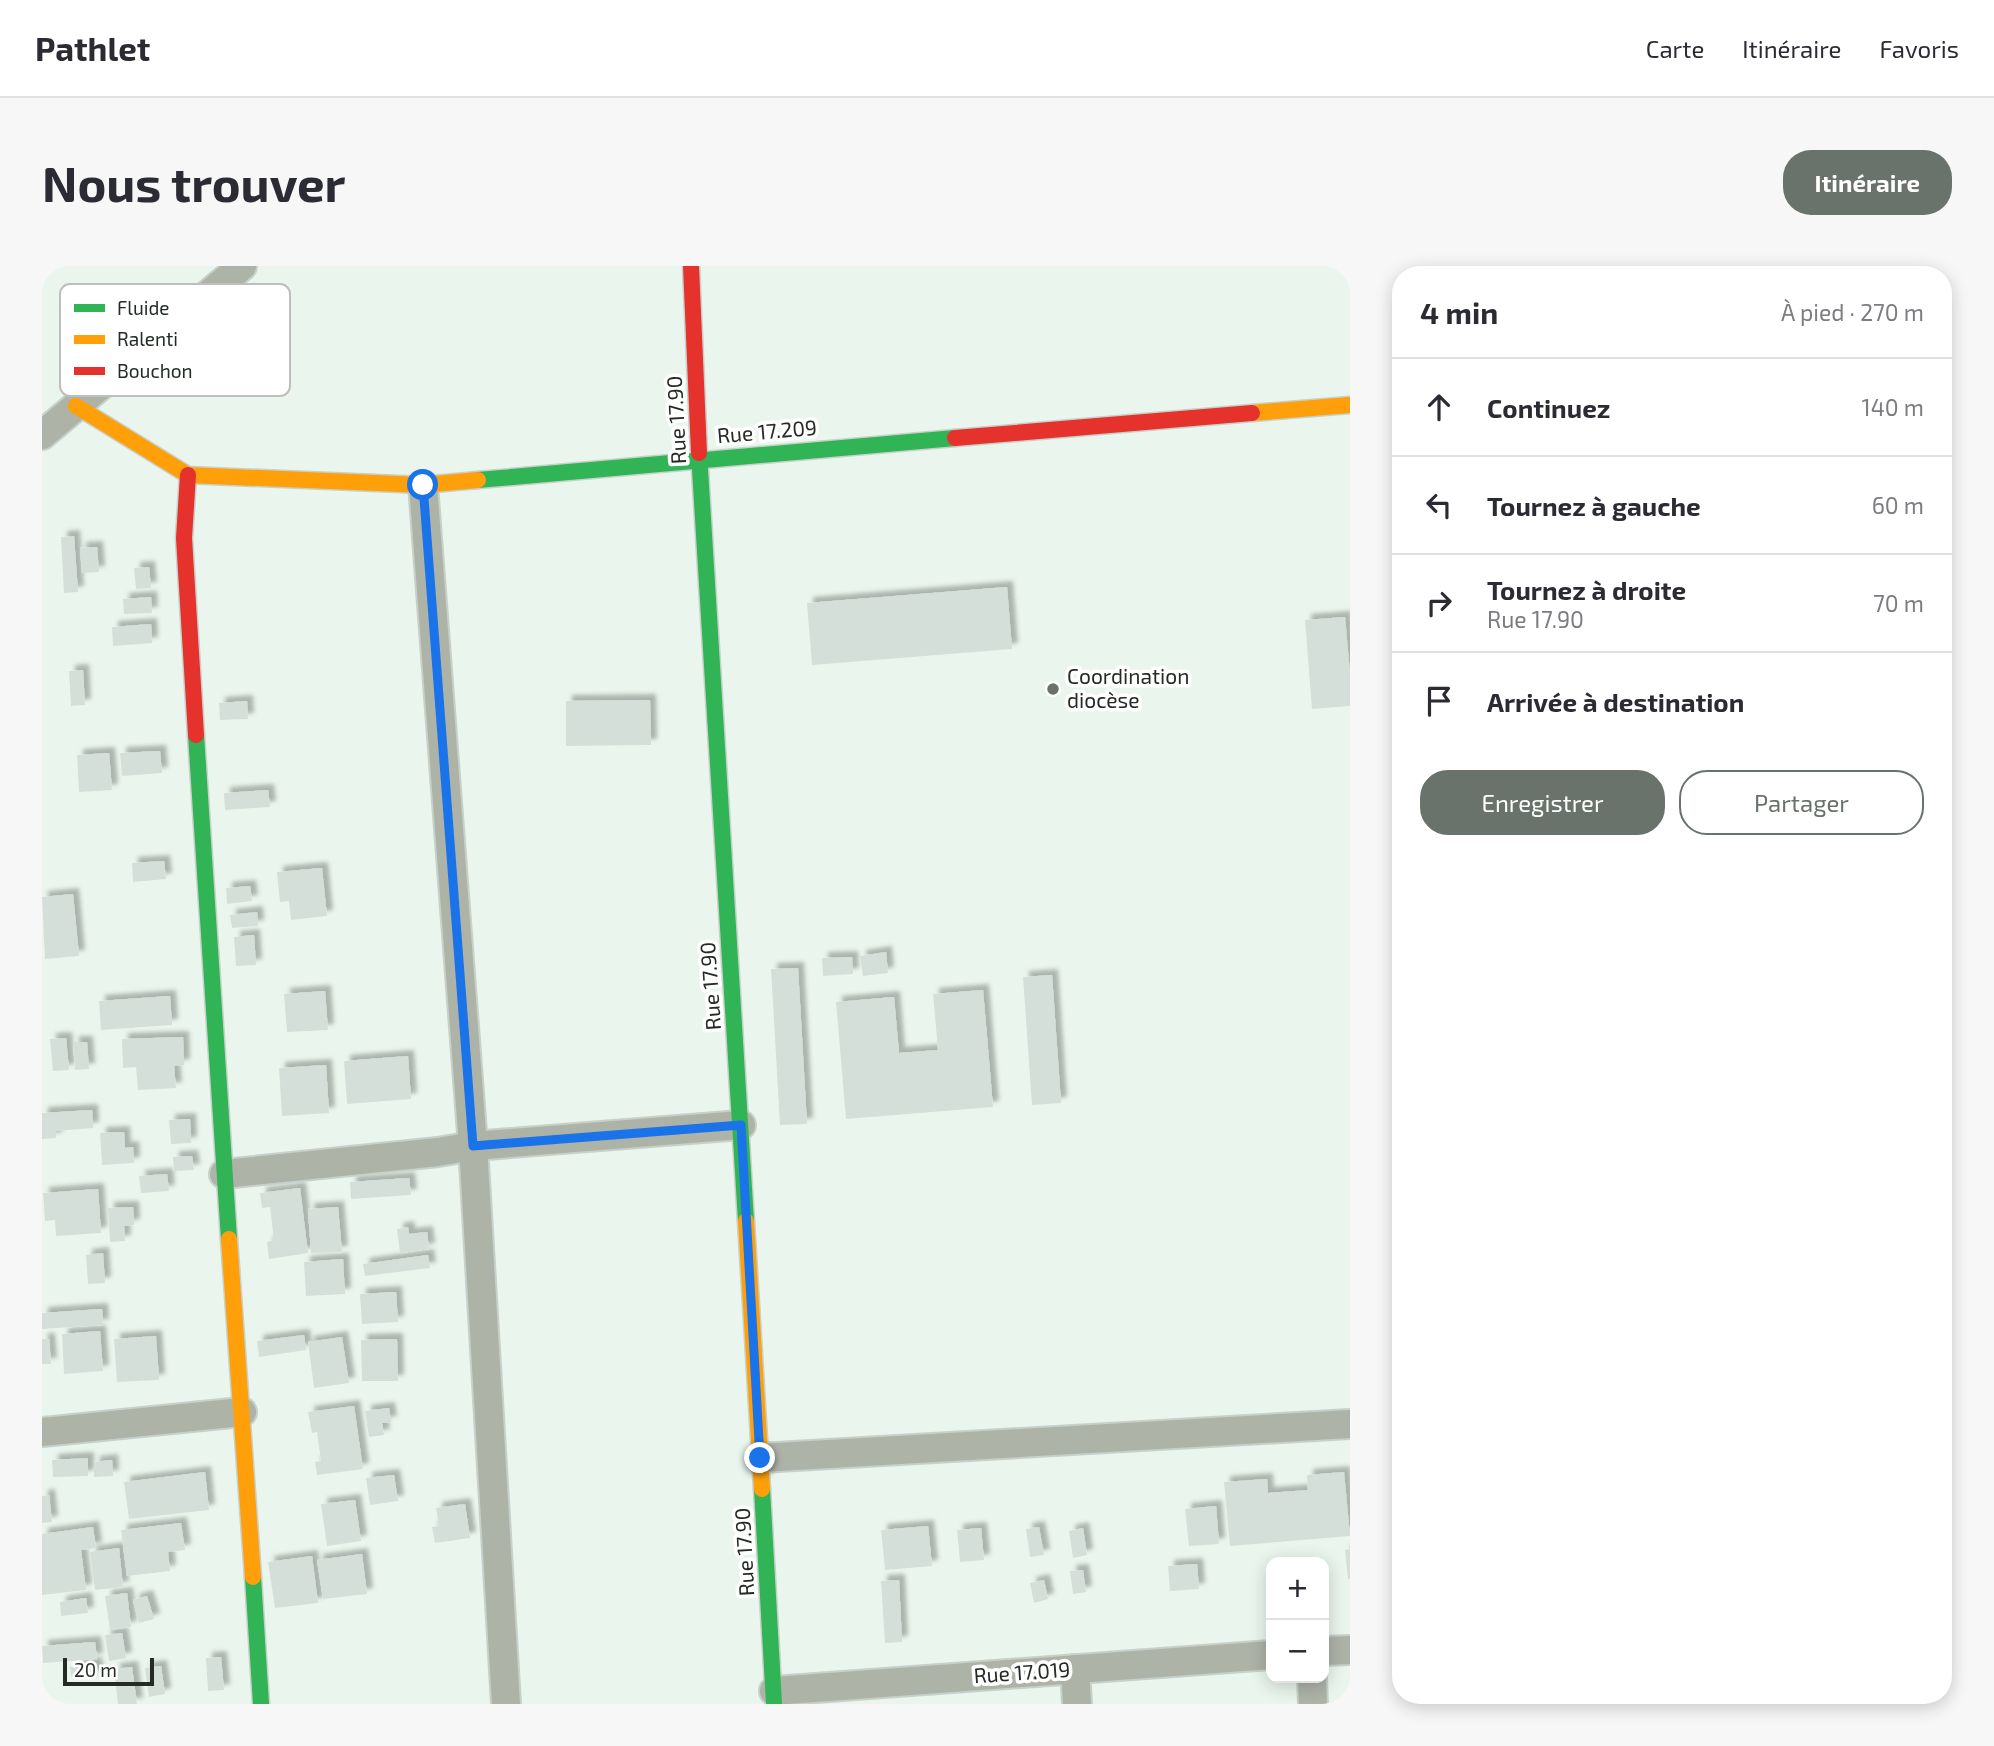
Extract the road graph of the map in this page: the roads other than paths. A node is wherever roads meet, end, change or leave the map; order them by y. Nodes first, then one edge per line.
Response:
1 (242, 266) edge
2 (691, 266) edge
3 (221, 284) edge
4 (89, 396) edge
5 (1350, 405) edge
6 (76, 407) junction
7 (42, 435) edge
8 (699, 459) junction
9 (188, 475) junction
10 (423, 485) junction
11 (741, 1125) junction
12 (473, 1146) junction
13 (224, 1174) junction
14 (243, 1412) junction
15 (1350, 1424) edge
16 (42, 1432) edge
17 (760, 1458) junction
18 (1350, 1650) edge
19 (1329, 1651) edge
20 (1266, 1655) edge
21 (1075, 1669) junction
22 (1312, 1683) edge
23 (774, 1698) edge
24 (261, 1704) edge
25 (506, 1704) edge
26 (1077, 1704) edge
27 (1313, 1704) edge

1 - 3 street
2 - 8 street, Rue 17.90
4 - 6 street
5 - 8 street, Rue 17.209
6 - 7 street
6 - 9 street
8 - 10 street, Rue 17.209
8 - 11 street, Rue 17.90
9 - 10 street, Rue 17.209
9 - 13 street
10 - 12 street
11 - 12 street
11 - 17 street, Rue 17.90
12 - 13 street
12 - 25 street
13 - 14 street
14 - 16 street
14 - 24 street
15 - 17 street
17 - 23 street, Rue 17.90
18 - 19 street
20 - 21 street, Rue 17.019
21 - 23 street, Rue 17.019
21 - 26 street
22 - 27 street

